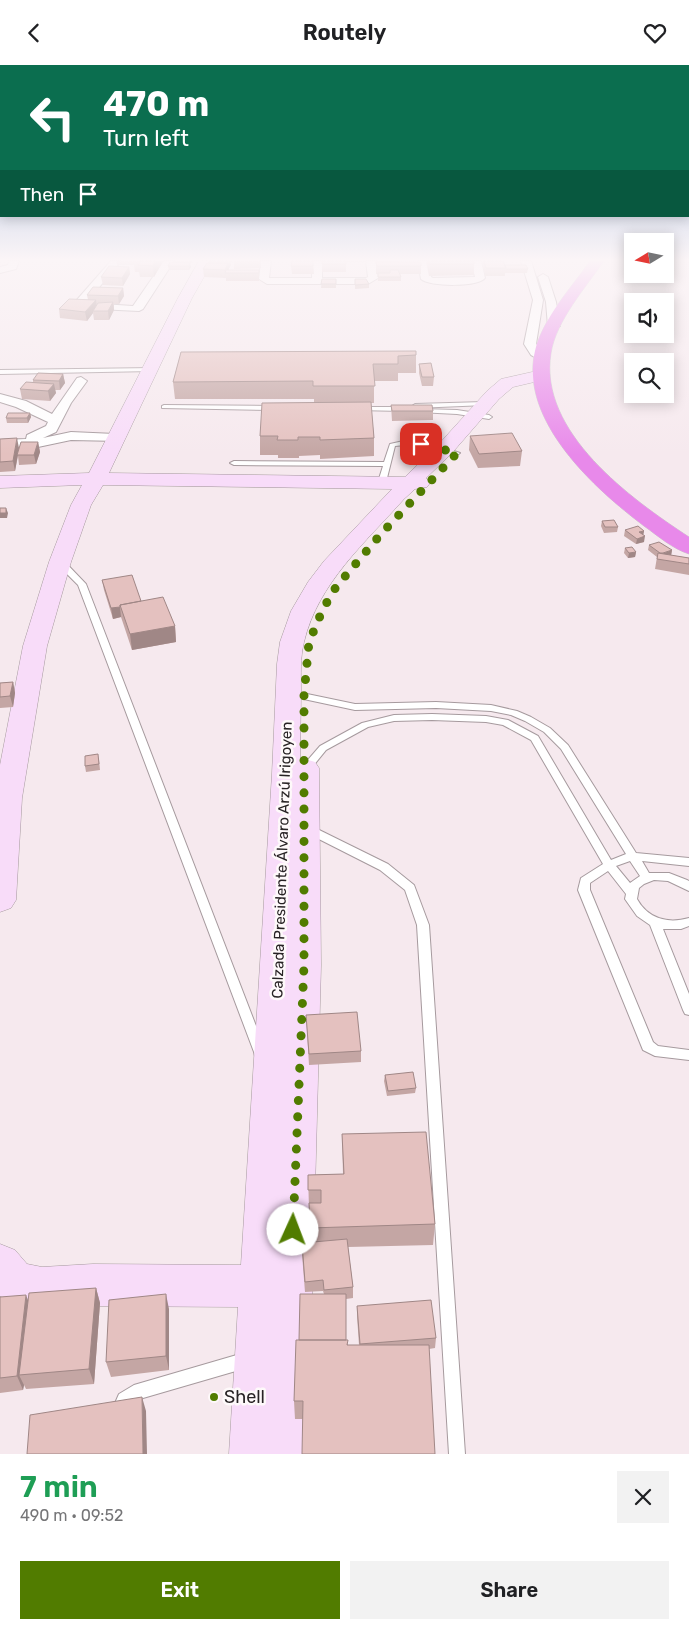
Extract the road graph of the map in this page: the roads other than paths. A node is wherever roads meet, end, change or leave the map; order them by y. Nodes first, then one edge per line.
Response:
1 (172, 326) edge
2 (534, 326) edge
3 (552, 326) edge
4 (152, 369) junction
5 (0, 372) edge
6 (542, 372) junction
7 (81, 381) dead end
8 (0, 398) edge
9 (65, 403) junction
10 (164, 407) dead end
11 (283, 408) edge
12 (353, 409) edge
13 (402, 409) junction
14 (36, 411) junction
15 (483, 412) junction
16 (56, 429) junction
17 (114, 441) junction
18 (0, 444) edge
19 (451, 451) junction
20 (234, 463) dead end
21 (384, 473) junction
22 (96, 479) junction
23 (0, 482) edge
24 (419, 483) junction
25 (689, 547) edge
26 (60, 562) junction
27 (296, 694) junction
28 (388, 706) junction
29 (394, 718) junction
30 (528, 719) junction
31 (522, 730) junction
32 (305, 769) junction
33 (4, 798) edge
34 (304, 827) junction
35 (632, 856) junction
36 (689, 862) edge
37 (609, 865) junction
38 (646, 877) junction
39 (689, 887) edge
40 (631, 892) junction
41 (0, 900) edge
42 (689, 922) edge
43 (655, 923) junction
44 (689, 1010) edge
45 (689, 1055) edge
46 (272, 1081) junction
47 (0, 1264) edge
48 (276, 1286) junction
49 (258, 1357) junction
50 (118, 1416) edge
51 (252, 1454) edge
52 (285, 1454) edge
53 (457, 1454) edge

1 - 4 street
2 - 6 street
3 - 6 highway
4 - 5 lane
4 - 17 street
6 - 15 street, Calzada Presidente Álvaro Arzú Irigoyen
6 - 25 highway
7 - 9 street
8 - 14 street
9 - 14 street
9 - 16 street
10 - 11 lane
12 - 13 lane
13 - 15 lane
13 - 15 lane
14 - 16 street
15 - 19 street, Calzada Presidente Álvaro Arzú Irigoyen
16 - 17 street
16 - 18 street
17 - 22 street
19 - 21 lane
19 - 24 street, Calzada Presidente Álvaro Arzú Irigoyen
20 - 21 lane
21 - 22 street
21 - 24 street
22 - 23 street
22 - 26 street
24 - 27 street, Calzada Presidente Álvaro Arzú Irigoyen
26 - 33 street
26 - 46 lane
27 - 28 lane
27 - 32 street, Calzada Presidente Álvaro Arzú Irigoyen
27 - 46 street, Calzada Presidente Álvaro Arzú Irigoyen
28 - 29 lane
28 - 30 lane
29 - 31 lane
29 - 32 lane
30 - 31 lane
30 - 35 lane
31 - 37 lane
32 - 34 street, Calzada Presidente Álvaro Arzú Irigoyen
33 - 41 street
34 - 48 street, Calzada Presidente Álvaro Arzú Irigoyen
34 - 53 lane
35 - 36 lane
35 - 37 lane
35 - 38 lane
37 - 40 lane
37 - 45 lane
38 - 39 lane
38 - 40 lane
40 - 43 lane
42 - 43 lane
43 - 44 lane
46 - 48 street, Calzada Presidente Álvaro Arzú Irigoyen
47 - 48 street
48 - 49 street, Calzada Presidente Álvaro Arzú Irigoyen
48 - 52 street, Calzada Presidente Álvaro Arzú Irigoyen
49 - 50 lane
49 - 51 street, Calzada Presidente Álvaro Arzú Irigoyen

